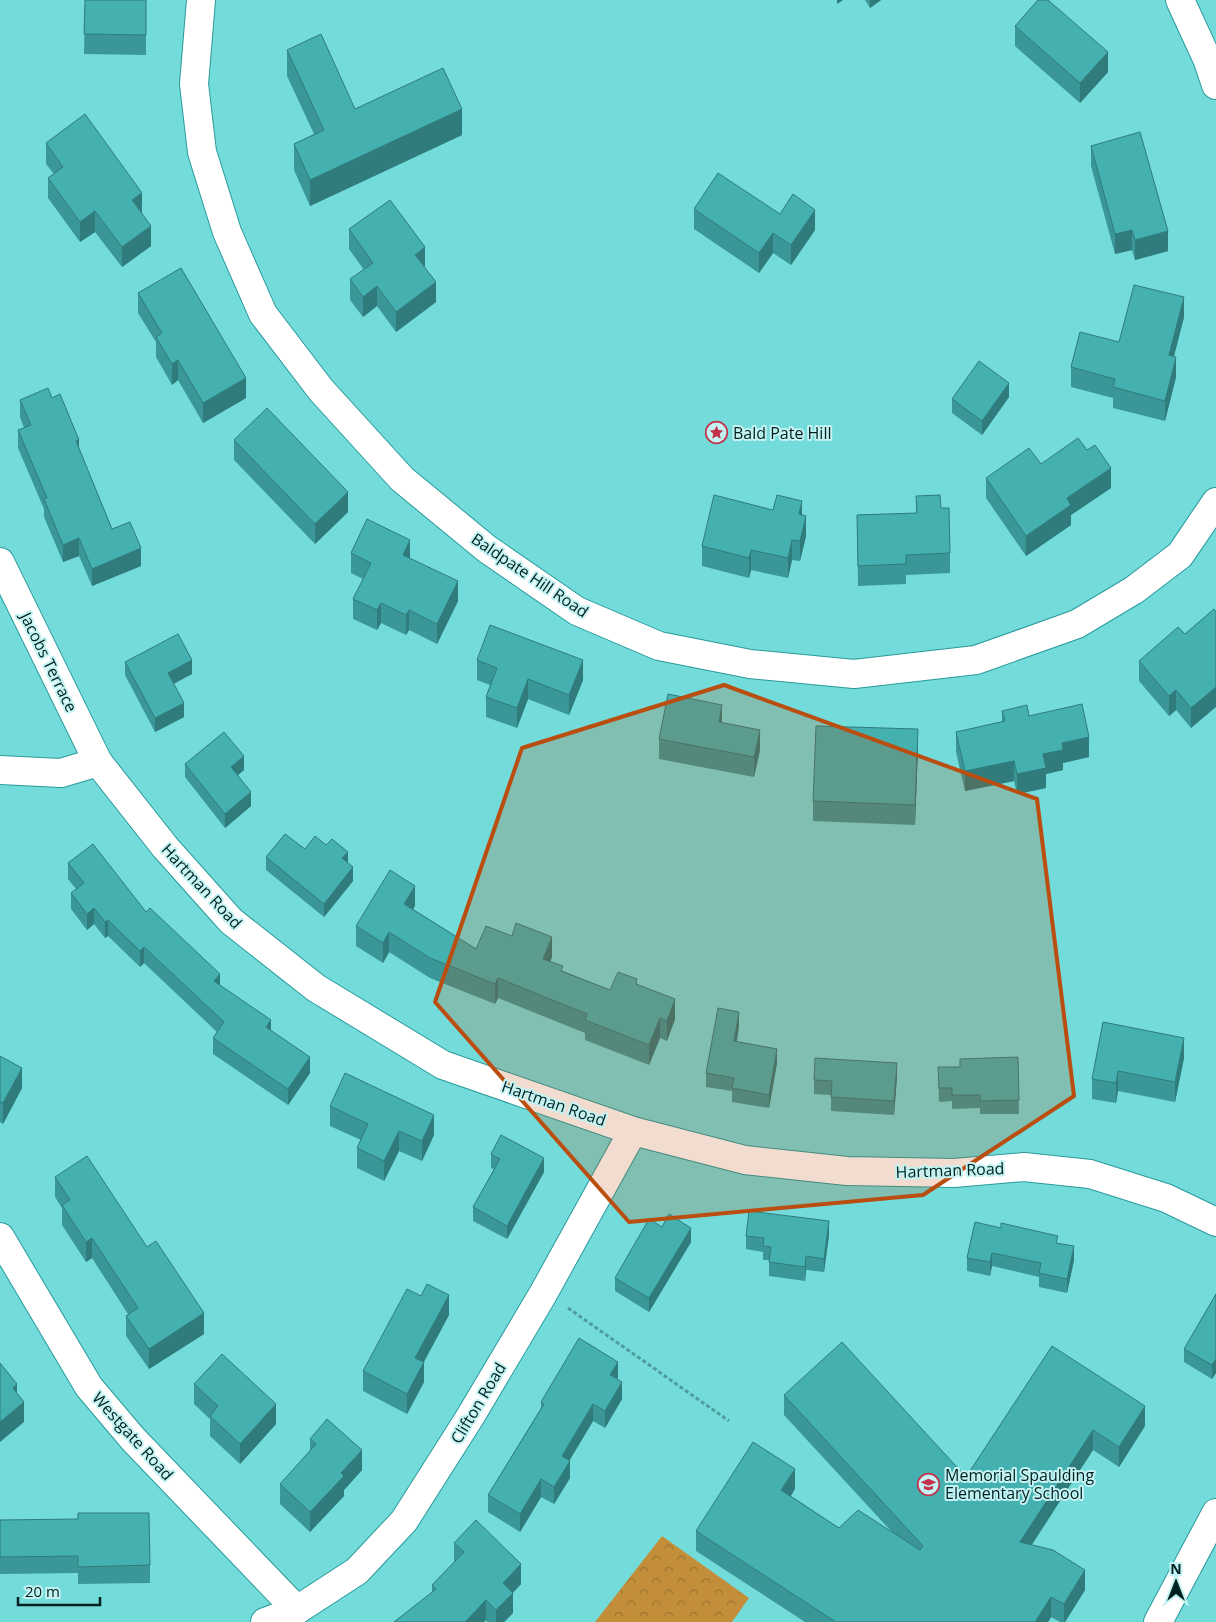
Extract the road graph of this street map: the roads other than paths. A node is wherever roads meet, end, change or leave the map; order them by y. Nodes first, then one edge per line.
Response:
1 (201, 0) edge
2 (1180, 0) edge
3 (1213, 67) edge
4 (1216, 502) edge
5 (0, 562) edge
6 (98, 762) junction
7 (0, 770) edge
8 (633, 1131) junction
9 (1216, 1222) edge
10 (0, 1237) edge
11 (1216, 1513) edge
12 (297, 1610) junction
13 (265, 1622) edge
14 (1158, 1622) edge

1 - 4 street, Baldpate Hill Road
2 - 3 street
5 - 6 street, Jacobs Terrace
6 - 7 street
6 - 8 street, Hartman Road
8 - 9 street, Hartman Road
8 - 12 street, Clifton Road
10 - 12 street, Westgate Road
11 - 14 street
12 - 13 street, Clifton Road

